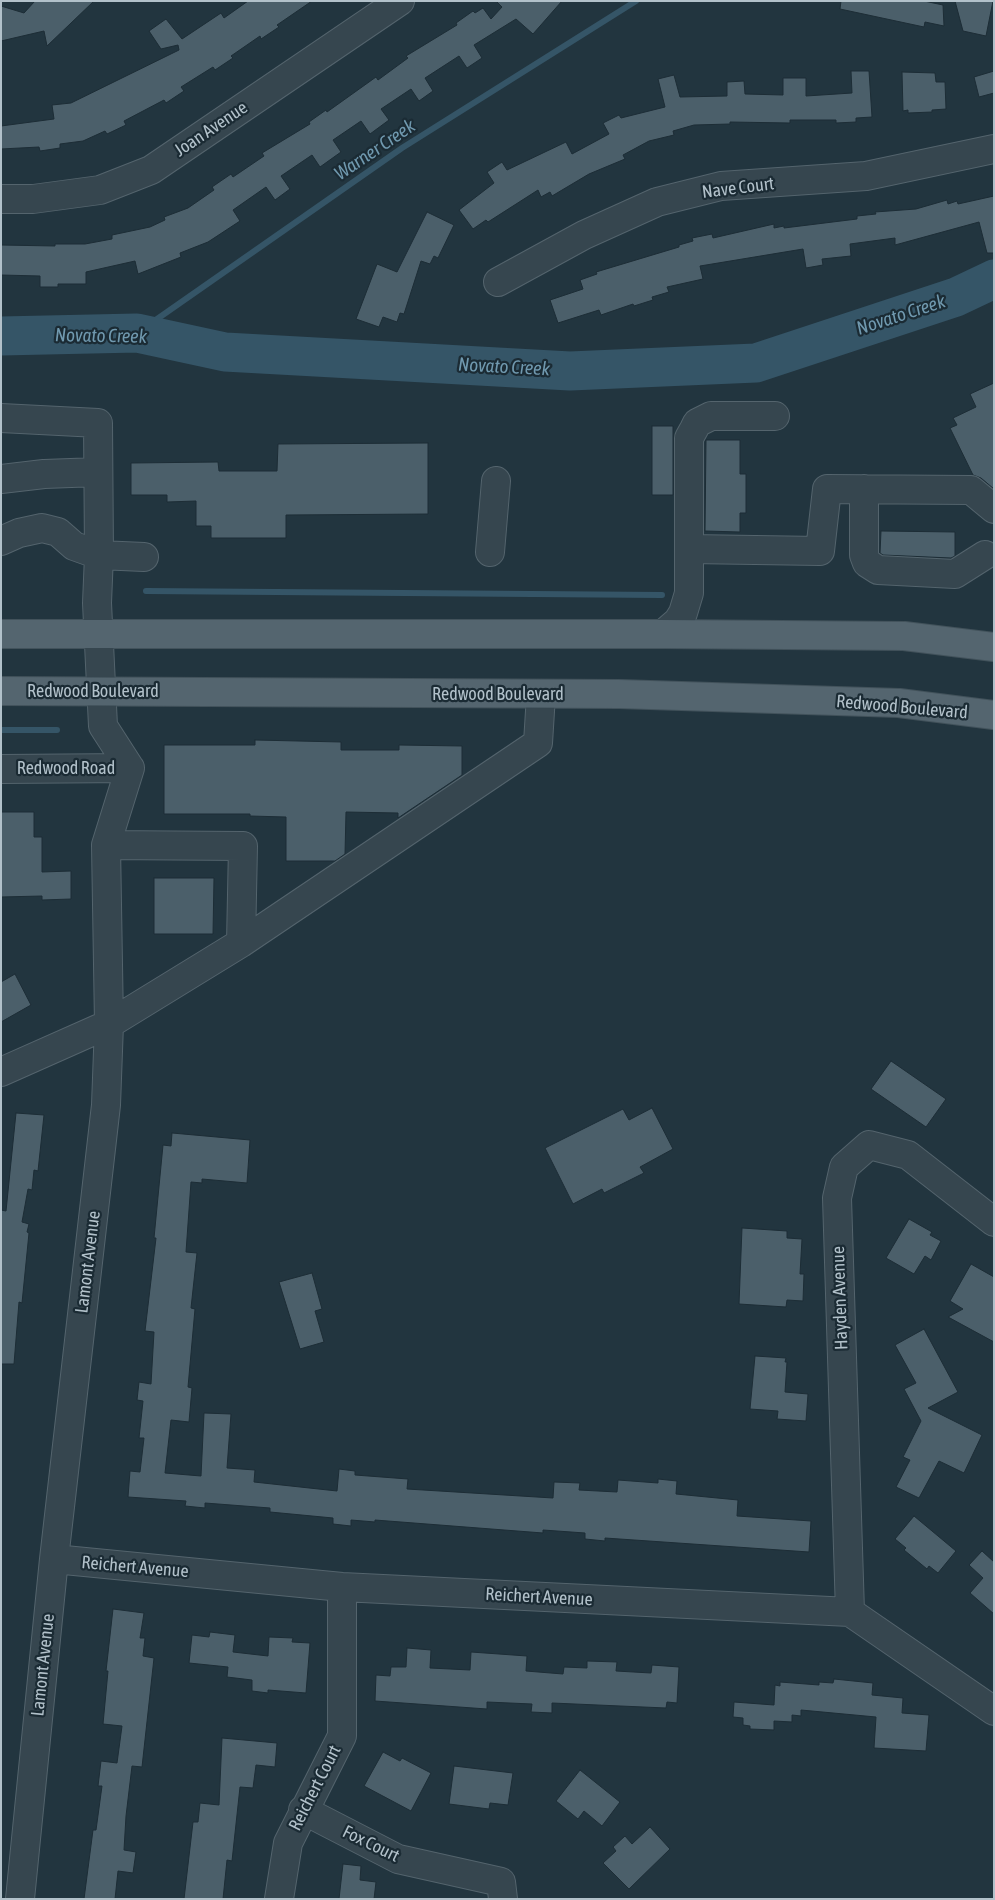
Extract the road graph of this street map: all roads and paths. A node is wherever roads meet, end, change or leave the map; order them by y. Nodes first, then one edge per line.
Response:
1 (400, 1) edge
2 (994, 149) edge
3 (1, 199) edge
4 (498, 282) dead end
5 (775, 416) dead end
6 (1, 418) edge
7 (98, 472) junction
8 (1, 479) edge
9 (496, 481) dead end
10 (864, 490) junction
11 (994, 509) edge
12 (1, 541) edge
13 (690, 549) junction
14 (490, 552) dead end
15 (985, 555) dead end
16 (99, 556) junction
17 (144, 558) dead end
18 (1, 634) edge
19 (98, 634) junction
20 (662, 634) junction
21 (994, 646) edge
22 (1, 691) edge
23 (102, 691) junction
24 (541, 695) junction
25 (994, 715) edge
26 (130, 768) junction
27 (1, 769) edge
28 (106, 845) junction
29 (241, 943) junction
30 (109, 1024) junction
31 (1, 1072) edge
32 (994, 1222) edge
33 (54, 1559) junction
34 (342, 1587) junction
35 (850, 1612) junction
36 (994, 1711) edge
37 (303, 1810) junction
38 (502, 1890) edge
39 (20, 1899) edge
40 (279, 1899) edge

1 - 3 street, Joan Avenue
2 - 4 street, Nave Court
5 - 13 street
6 - 7 street
7 - 8 street
7 - 16 street
9 - 14 street
10 - 11 street
10 - 13 street
10 - 15 street
12 - 16 street
13 - 20 street
16 - 17 street
16 - 19 street
18 - 19 main road
19 - 20 main road
19 - 23 street
20 - 21 main road
22 - 23 main road, Redwood Boulevard
23 - 24 main road, Redwood Boulevard
23 - 26 street
24 - 25 main road, Redwood Boulevard
24 - 29 street
26 - 27 street, Redwood Road
26 - 28 street, Lamont Avenue
28 - 29 street
28 - 30 street, Lamont Avenue
29 - 30 street
30 - 31 street
30 - 33 street, Lamont Avenue
32 - 35 street, Hayden Avenue
33 - 34 street, Reichert Avenue
33 - 39 street, Lamont Avenue
34 - 35 street, Reichert Avenue
34 - 37 street, Reichert Court
35 - 36 street
37 - 38 street, Fox Court
37 - 40 street, Reichert Court

